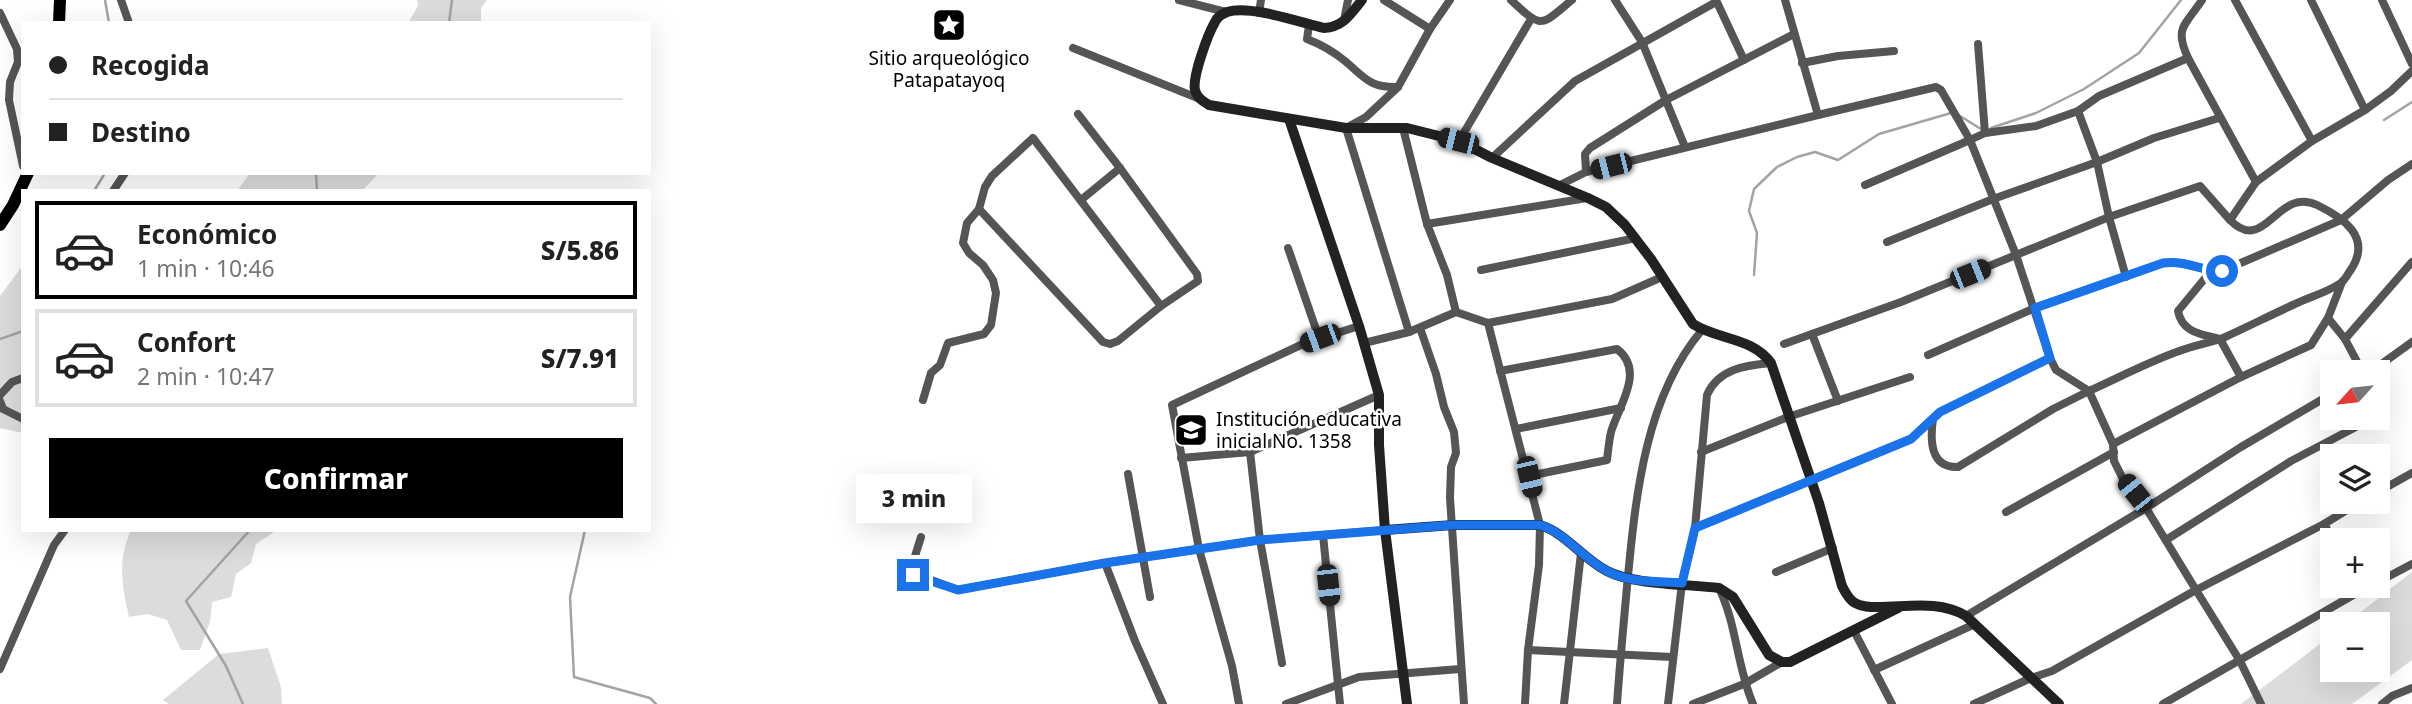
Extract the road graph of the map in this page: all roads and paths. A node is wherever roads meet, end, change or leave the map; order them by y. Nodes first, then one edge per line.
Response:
1 (60, 0) edge
2 (121, 0) edge
3 (1179, 0) edge
4 (1261, 0) edge
5 (1348, 0) edge
6 (1362, 0) edge
7 (1384, 0) edge
8 (1450, 0) edge
9 (1511, 0) edge
10 (1572, 0) edge
11 (1615, 0) edge
12 (1785, 0) edge
13 (2202, 0) edge
14 (2235, 0) edge
15 (2311, 0) edge
16 (2382, 0) edge
17 (1716, 1) edge
18 (1226, 12) junction
19 (0, 13) edge
20 (1259, 13) junction
21 (1531, 19) junction
22 (59, 21) edge
23 (128, 21) edge
24 (1344, 23) junction
25 (1309, 25) junction
26 (1430, 29) junction
27 (1794, 34) junction
28 (1642, 42) junction
29 (1978, 44) dead end
30 (1073, 48) dead end
31 (1894, 51) dead end
32 (2188, 58) junction
33 (1744, 60) junction
34 (1802, 63) junction
35 (2412, 64) edge
36 (2412, 71) edge
37 (1398, 87) junction
38 (1200, 99) junction
39 (1666, 100) junction
40 (2078, 110) junction
41 (2365, 110) junction
42 (1078, 114) dead end
43 (1818, 115) junction
44 (2219, 118) junction
45 (1289, 119) junction
46 (1346, 128) junction
47 (1403, 128) junction
48 (1985, 133) junction
49 (1970, 140) junction
50 (1458, 141) junction
51 (2312, 141) junction
52 (1685, 147) junction
53 (21, 157) edge
54 (1492, 158) junction
55 (2097, 162) junction
56 (2412, 164) edge
57 (1120, 168) junction
58 (1586, 172) junction
59 (26, 175) edge
60 (2256, 182) junction
61 (1865, 184) dead end
62 (1558, 187) junction
63 (1588, 198) junction
64 (1993, 199) junction
65 (1081, 200) junction
66 (979, 209) junction
67 (2109, 218) junction
68 (2230, 220) junction
69 (2341, 220) junction
70 (1427, 224) junction
71 (0, 225) edge
72 (1636, 238) junction
73 (1887, 242) dead end
74 (1288, 248) dead end
75 (2016, 255) junction
76 (2412, 262) edge
77 (1481, 270) dead end
78 (2211, 271) junction
79 (1662, 277) junction
80 (2126, 277) junction
81 (2343, 282) junction
82 (1160, 306) junction
83 (2035, 308) junction
84 (1456, 312) junction
85 (2328, 318) junction
86 (1488, 323) junction
87 (1359, 326) junction
88 (1420, 328) junction
89 (1702, 330) junction
90 (1409, 332) junction
91 (1812, 334) junction
92 (1320, 338) junction
93 (2220, 339) junction
94 (2345, 340) junction
95 (2412, 342) edge
96 (1364, 343) junction
97 (1784, 344) dead end
98 (1928, 355) dead end
99 (2050, 358) junction
100 (2356, 360) edge
101 (2387, 360) edge
102 (1771, 363) junction
103 (1500, 372) junction
104 (1910, 377) dead end
105 (2241, 377) junction
106 (21, 379) edge
107 (2089, 391) junction
108 (0, 395) edge
109 (1379, 395) junction
110 (923, 400) dead end
111 (0, 401) edge
112 (1838, 401) junction
113 (2320, 401) edge
114 (1621, 408) junction
115 (1788, 416) junction
116 (21, 418) edge
117 (1933, 419) junction
118 (1516, 429) junction
119 (2350, 430) edge
120 (2114, 448) junction
121 (1250, 452) junction
122 (1701, 452) junction
123 (1181, 458) junction
124 (2412, 473) edge
125 (1128, 474) dead end
126 (1529, 477) junction
127 (1811, 481) junction
128 (2390, 485) edge
129 (2146, 508) junction
130 (2006, 512) dead end
131 (2340, 514) edge
132 (2324, 524) junction
133 (1453, 525) junction
134 (1540, 525) junction
135 (1695, 528) junction
136 (2326, 528) edge
137 (1385, 530) junction
138 (64, 532) edge
139 (1323, 536) junction
140 (921, 537) dead end
141 (1260, 540) junction
142 (2166, 540) junction
143 (1833, 548) junction
144 (1199, 549) junction
145 (1581, 553) junction
146 (1143, 558) junction
147 (1105, 563) junction
148 (2412, 564) edge
149 (1776, 572) dead end
150 (2390, 576) edge
151 (1628, 579) junction
152 (1682, 583) junction
153 (1719, 588) junction
154 (2196, 590) junction
155 (1150, 597) dead end
156 (2346, 598) edge
157 (1901, 607) junction
158 (1971, 620) junction
159 (1854, 631) junction
160 (1528, 650) junction
161 (1569, 651) junction
162 (1620, 655) junction
163 (1672, 657) junction
164 (2240, 661) junction
165 (1782, 662) junction
166 (1282, 663) dead end
167 (0, 669) edge
168 (1460, 669) junction
169 (1874, 670) junction
170 (1404, 672) junction
171 (2031, 678) junction
172 (1338, 684) junction
173 (1744, 684) junction
174 (2412, 688) edge
175 (1163, 704) edge
176 (1238, 704) edge
177 (1286, 704) edge
178 (1340, 704) edge
179 (1407, 704) edge
180 (1464, 704) edge
181 (1525, 704) edge
182 (1564, 704) edge
183 (1617, 704) edge
184 (1668, 704) edge
185 (1693, 704) edge
186 (1753, 704) edge
187 (1892, 704) edge
188 (1974, 704) edge
189 (2059, 704) edge
190 (2163, 704) edge
191 (2261, 704) edge
192 (2382, 704) edge

1 - 22 main road
2 - 23 street
3 - 18 street
4 - 20 street
5 - 24 street
6 - 24 street
7 - 26 street
8 - 26 street
9 - 21 street
10 - 21 street
11 - 28 street
12 - 27 street
13 - 32 street
14 - 51 street
15 - 41 street
16 - 35 street
17 - 28 street
17 - 33 street
18 - 20 street
18 - 38 street
19 - 53 street
20 - 25 street
21 - 50 street
24 - 25 street
25 - 37 street
26 - 37 street
27 - 33 street
27 - 34 street
28 - 39 street
28 - 54 street
29 - 48 street
30 - 38 street
31 - 34 street
32 - 40 street
32 - 44 street
33 - 39 street
34 - 43 street
36 - 41 street
37 - 46 street
38 - 45 street
39 - 52 street
39 - 58 street
40 - 48 street
40 - 55 street
41 - 51 street
42 - 57 street
43 - 49 street
43 - 52 street
44 - 55 street
44 - 60 street
45 - 46 street
45 - 87 street
46 - 47 street
46 - 90 street
47 - 50 street
47 - 70 street
48 - 49 street
49 - 61 street
49 - 64 street
50 - 54 street
51 - 60 street
52 - 58 street
54 - 62 street
55 - 64 street
55 - 67 street
56 - 69 street
57 - 65 street
57 - 82 street
58 - 62 street
59 - 71 main road
60 - 68 street
62 - 63 street
63 - 70 street
63 - 72 street
64 - 73 street
64 - 75 street
65 - 66 street
65 - 82 street
66 - 82 street
66 - 110 street
67 - 68 street
67 - 75 street
67 - 80 street
68 - 69 street
69 - 78 street
69 - 81 street
70 - 84 street
72 - 77 street
72 - 79 street
74 - 92 street
75 - 83 street
75 - 91 street
76 - 94 street
78 - 80 street
78 - 93 street
79 - 86 street
79 - 89 street
80 - 83 street
81 - 85 street
81 - 93 street
83 - 98 street
83 - 99 street
84 - 86 street
84 - 88 street
85 - 94 street
85 - 105 street
86 - 103 street
87 - 92 street
87 - 96 street
88 - 90 street
88 - 133 street
89 - 102 street
89 - 151 street
90 - 96 street
91 - 97 street
91 - 112 street
92 - 123 street
93 - 105 street
93 - 107 street
94 - 100 street
95 - 101 street
96 - 109 street
99 - 107 street
99 - 117 street
102 - 115 street
102 - 122 street
103 - 114 street
103 - 118 street
104 - 112 street
105 - 120 street
106 - 108 street
107 - 117 street
107 - 120 street
109 - 121 street
109 - 137 street
111 - 116 street
112 - 115 street
113 - 129 street
114 - 118 street
114 - 126 street
115 - 122 street
115 - 127 street
117 - 127 street
118 - 126 street
119 - 142 street
120 - 129 street
120 - 130 street
121 - 123 street
121 - 141 street
122 - 135 street
123 - 144 street
124 - 128 street
125 - 146 street
126 - 134 street
127 - 135 street
127 - 143 street
129 - 142 street
129 - 158 street
131 - 132 street
132 - 136 street
132 - 154 street
133 - 134 street
133 - 137 street
133 - 168 street
134 - 145 street
134 - 160 street
135 - 152 street
137 - 139 street
137 - 170 street
138 - 167 street
139 - 141 street
139 - 172 street
140 - 147 street
141 - 144 street
141 - 166 street
142 - 154 street
143 - 149 street
143 - 157 street
144 - 146 street
144 - 176 street
145 - 151 street
145 - 161 street
146 - 147 street
146 - 155 street
147 - 175 street
148 - 150 street
151 - 152 street
151 - 162 street
152 - 153 street
152 - 163 street
153 - 165 street
153 - 173 street
154 - 164 street
154 - 171 street
156 - 164 street
157 - 158 street
157 - 159 street
158 - 169 street
158 - 171 street
159 - 165 street
159 - 169 street
160 - 161 street
160 - 181 street
161 - 162 street
161 - 182 street
162 - 163 street
162 - 183 street
163 - 184 street
164 - 190 street
164 - 191 street
165 - 173 street
168 - 170 street
168 - 180 street
169 - 187 street
170 - 172 street
170 - 179 street
171 - 188 street
171 - 189 street
172 - 177 street
172 - 178 street
173 - 185 street
173 - 186 street
174 - 192 street

